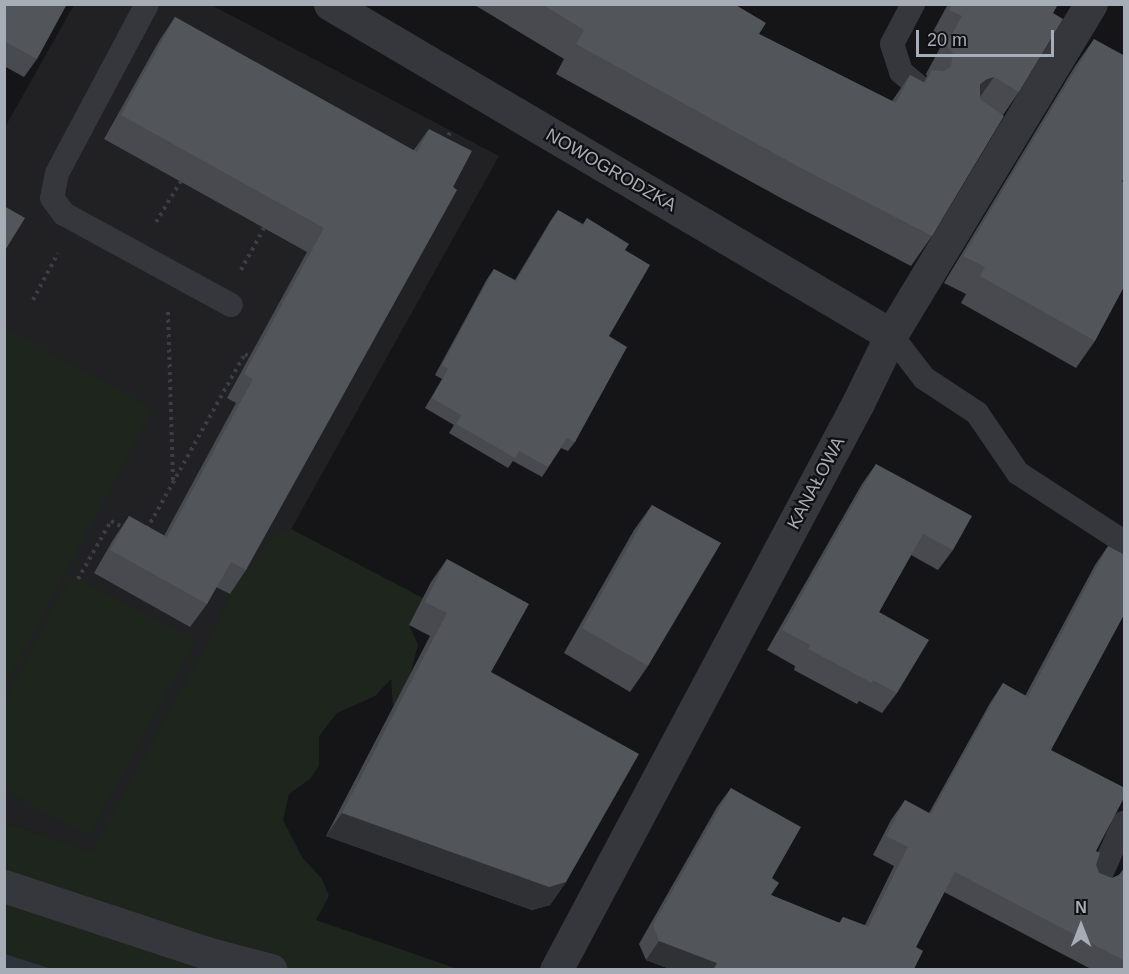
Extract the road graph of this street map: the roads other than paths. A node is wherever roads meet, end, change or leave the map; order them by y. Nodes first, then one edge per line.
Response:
1 (147, 4) edge
2 (330, 4) edge
3 (913, 4) edge
4 (1091, 4) edge
5 (919, 87) edge
6 (227, 303) road end
7 (891, 335) junction
8 (1125, 542) edge
9 (1125, 822) edge
10 (1097, 883) edge
11 (4, 886) edge
12 (271, 969) edge
13 (556, 969) edge

1 - 6 lane
2 - 7 street, NOWOGRODZKA
3 - 5 lane
4 - 7 street, KANAŁOWA
7 - 8 lane
7 - 13 street, KANAŁOWA
9 - 10 lane
11 - 12 street

